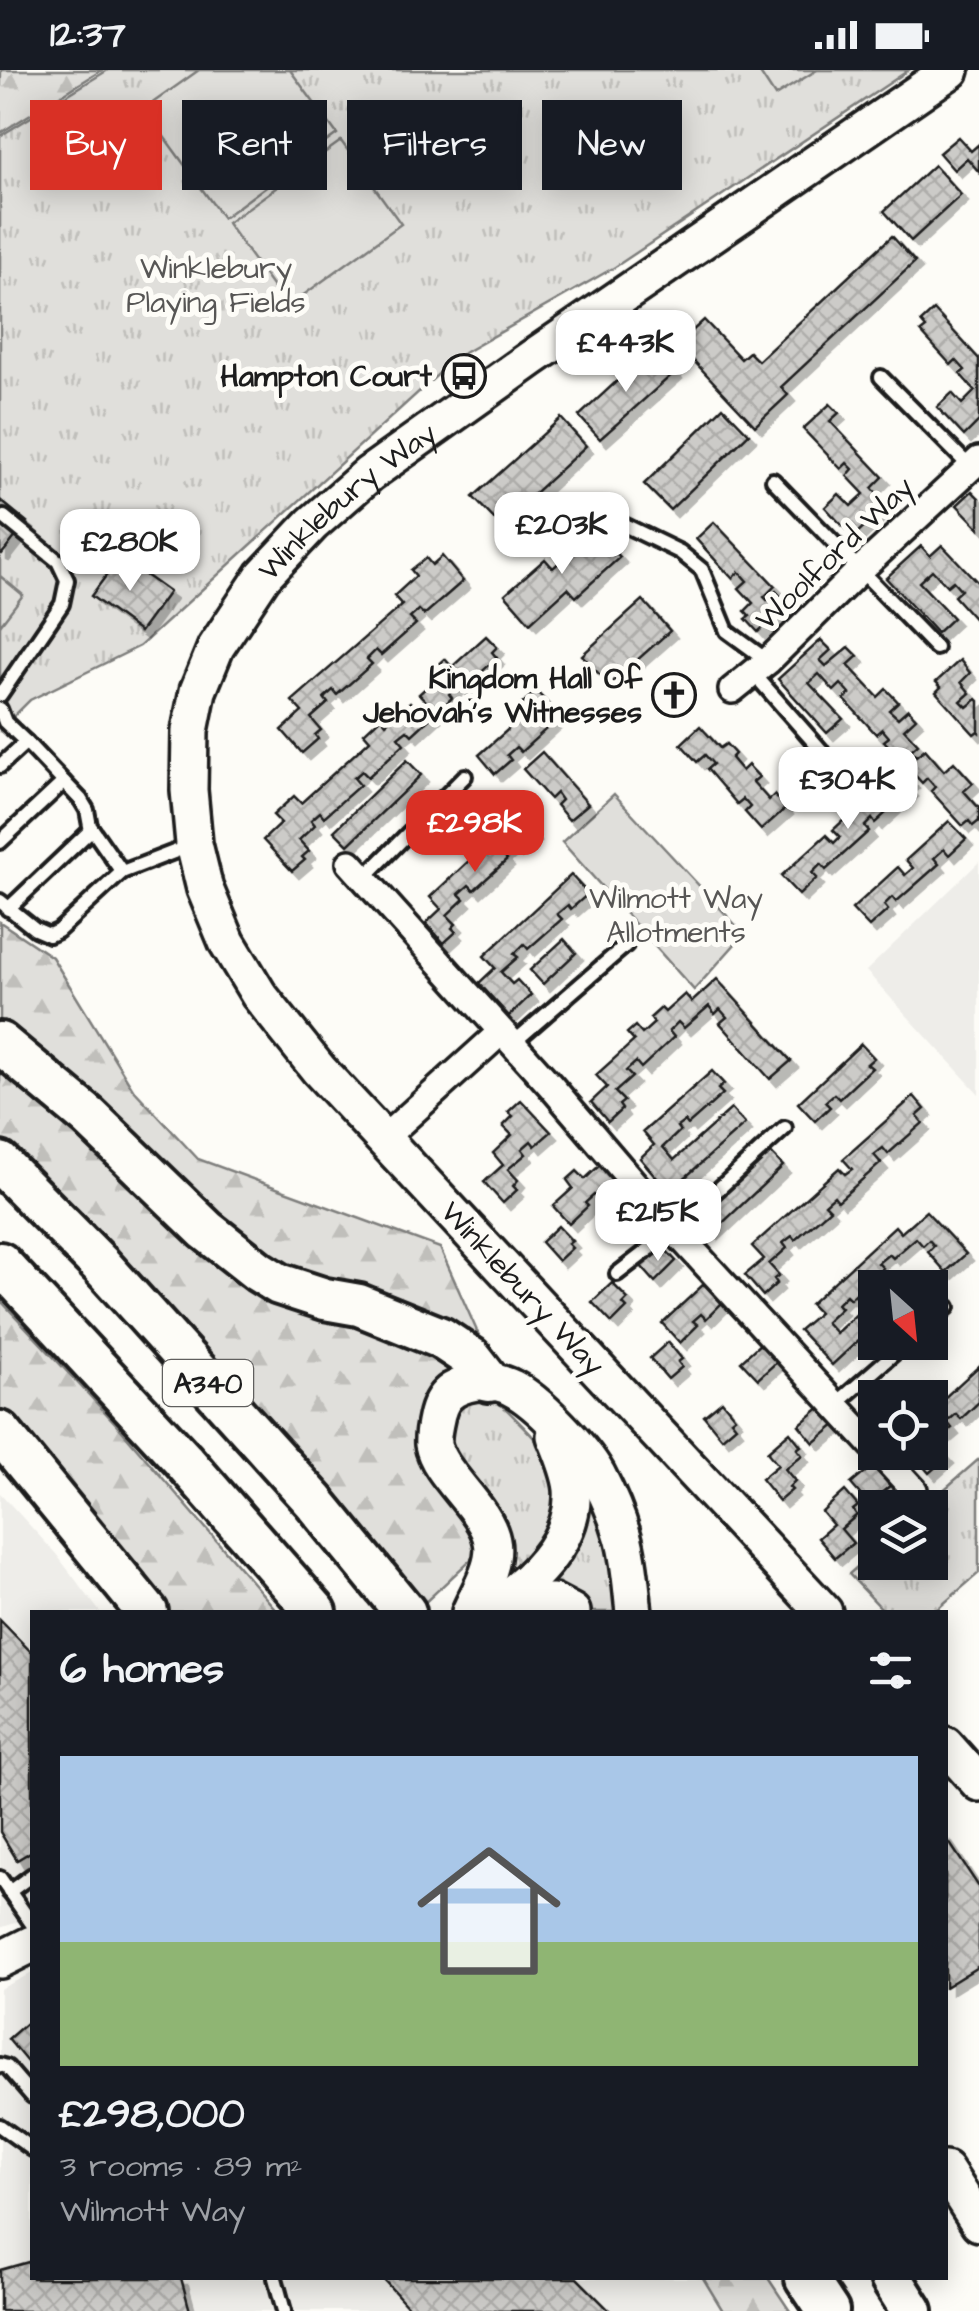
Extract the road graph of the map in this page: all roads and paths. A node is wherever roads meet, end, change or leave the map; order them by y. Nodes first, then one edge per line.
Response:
1 (952, 70) edge
2 (881, 377) dead end
3 (976, 468) edge
4 (773, 480) dead end
5 (4, 517) dead end
6 (620, 523) dead end
7 (860, 571) junction
8 (936, 648) dead end
9 (761, 668) junction
10 (732, 690) dead end
11 (0, 695) edge
12 (0, 708) edge
13 (26, 742) junction
14 (822, 750) dead end
15 (0, 766) edge
16 (464, 776) dead end
17 (64, 782) junction
18 (92, 830) junction
19 (0, 842) edge
20 (194, 844) junction
21 (357, 870) joint
22 (122, 872) junction
23 (4, 905) edge
24 (626, 945) dead end
25 (507, 1038) junction
26 (0, 1043) edge
27 (785, 1128) dead end
28 (383, 1139) junction
29 (0, 1163) edge
30 (674, 1230) junction
31 (0, 1262) edge
32 (617, 1274) dead end
33 (886, 1360) edge
34 (489, 1381) junction
35 (835, 1405) junction
36 (547, 1417) junction
37 (858, 1430) edge
38 (0, 1432) edge
39 (896, 1470) edge
40 (914, 1490) dead end
41 (486, 1601) edge
42 (145, 1610) edge
43 (314, 1610) edge
44 (403, 1610) edge
45 (568, 1610) edge
46 (634, 1610) edge
47 (822, 1610) edge
48 (948, 1749) edge
49 (979, 1783) edge
50 (30, 1876) edge
51 (0, 1878) edge
52 (9, 1892) junction
53 (30, 1921) edge
54 (30, 1945) edge
55 (0, 1960) edge
56 (0, 2065) edge
57 (30, 2094) edge
58 (0, 2126) edge
59 (30, 2148) edge
60 (948, 2175) edge
61 (979, 2223) edge
62 (275, 2280) edge
63 (807, 2280) edge
64 (892, 2280) edge
65 (284, 2311) edge
66 (828, 2311) edge
67 (912, 2311) edge

1 - 20 street, Winklebury Way
2 - 3 lane
3 - 7 street, Woolford Way
4 - 7 lane
5 - 11 lane
6 - 9 lane
7 - 8 lane
7 - 9 street, Woolford Way
9 - 10 street, Woolford Way
9 - 14 lane
12 - 13 lane
13 - 15 lane
13 - 17 lane
16 - 21 lane
17 - 18 lane
17 - 19 lane
18 - 22 lane
18 - 23 lane
20 - 22 lane
20 - 28 street, Winklebury Way
21 - 25 street
22 - 23 lane
24 - 25 lane
25 - 28 street
25 - 30 street
26 - 34 main road
27 - 30 lane
28 - 47 street, Winklebury Way
29 - 44 main road, A340
30 - 32 lane
30 - 35 street
31 - 43 main road, A340
33 - 35 lane
34 - 36 street
34 - 41 street
35 - 37 street
36 - 41 street
36 - 46 street
38 - 42 main road
39 - 40 street
41 - 45 street
48 - 49 street
50 - 52 lane
51 - 52 lane
52 - 53 lane
54 - 55 street
56 - 57 lane
58 - 59 lane
60 - 61 street
62 - 65 lane
63 - 66 main road
64 - 67 main road

